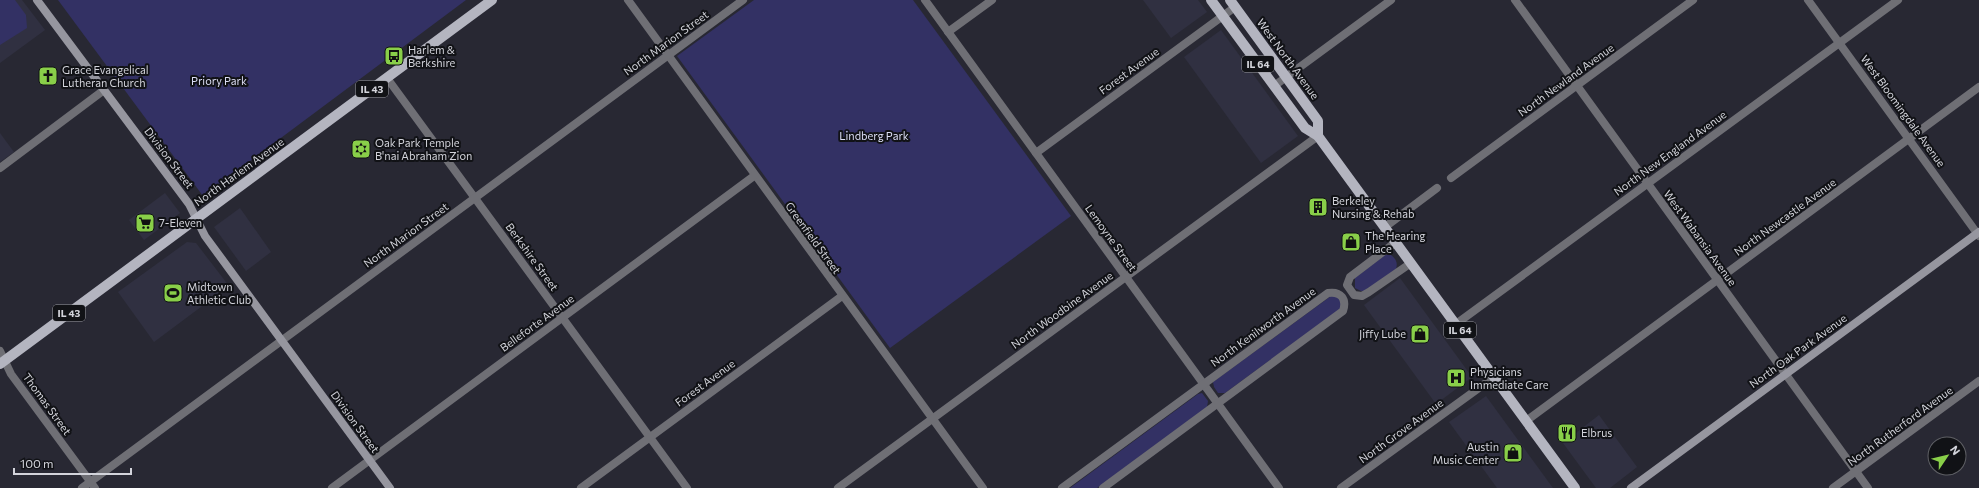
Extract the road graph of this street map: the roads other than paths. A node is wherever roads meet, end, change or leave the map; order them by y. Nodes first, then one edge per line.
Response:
1 (37, 0) edge
2 (492, 0) edge
3 (628, 0) edge
4 (743, 0) edge
5 (925, 0) edge
6 (992, 0) edge
7 (1211, 0) edge
8 (1391, 0) edge
9 (1515, 0) edge
10 (1693, 0) edge
11 (1808, 0) edge
12 (1898, 0) edge
13 (1232, 3) edge
14 (1223, 16) junction
15 (948, 32) junction
16 (1839, 43) junction
17 (668, 56) junction
18 (1286, 77) junction
19 (387, 78) junction
20 (1274, 86) junction
21 (1577, 86) junction
22 (1979, 87) edge
23 (104, 90) junction
24 (1318, 136) junction
25 (1909, 139) junction
26 (1036, 153) junction
27 (0, 168) edge
28 (754, 176) junction
29 (1451, 178) dead end
30 (1648, 184) junction
31 (1437, 188) dead end
32 (475, 198) junction
33 (196, 219) junction
34 (1384, 227) junction
35 (1978, 234) edge
36 (1396, 242) junction
37 (1411, 263) junction
38 (1126, 277) junction
39 (1718, 280) junction
40 (842, 296) junction
41 (563, 318) junction
42 (1456, 324) junction
43 (282, 341) junction
44 (0, 351) edge
45 (2, 362) edge
46 (1785, 373) junction
47 (1494, 377) junction
48 (1979, 381) edge
49 (1203, 384) junction
50 (1218, 403) junction
51 (933, 419) junction
52 (1526, 421) junction
53 (650, 437) junction
54 (370, 460) junction
55 (1856, 471) junction
56 (92, 485) edge
57 (82, 488) edge
58 (332, 488) edge
59 (390, 488) edge
60 (581, 488) edge
61 (687, 488) edge
62 (838, 488) edge
63 (983, 488) edge
64 (1062, 488) edge
65 (1104, 488) edge
66 (1279, 488) edge
67 (1341, 488) edge
68 (1574, 488) edge
69 (1631, 488) edge
70 (1833, 488) edge
71 (1868, 488) edge

1 - 23 street, Division Street
2 - 19 main road, North Harlem Avenue / IL 43
3 - 17 street, Greenfield Street
4 - 17 street, North Marion Street
5 - 15 street, Lemoyne Street
6 - 15 street
7 - 14 main road, West North Avenue / IL 64
8 - 18 street
9 - 21 street, West Wabansia Avenue
10 - 21 street, North Newland Avenue
11 - 16 street, West Bloomingdale Avenue
12 - 16 street, North New England Avenue
13 - 14 street, Forest Avenue
13 - 18 main road, West North Avenue / IL 64
14 - 20 main road, West North Avenue / IL 64
14 - 26 street, Forest Avenue
15 - 26 street, Lemoyne Street
16 - 25 street, West Bloomingdale Avenue
16 - 30 street, North New England Avenue
17 - 28 street, Greenfield Street
17 - 32 street, North Marion Street
18 - 20 street
18 - 24 main road, West North Avenue / IL 64
19 - 32 street, Berkshire Street
19 - 33 main road, North Harlem Avenue / IL 43
20 - 24 main road, West North Avenue / IL 64
21 - 29 street, North Newland Avenue
21 - 30 street, West Wabansia Avenue
22 - 25 street, North Newcastle Avenue
23 - 27 street
23 - 33 street, Division Street
24 - 34 main road, West North Avenue / IL 64
24 - 38 street, North Woodbine Avenue
25 - 35 street, West Bloomingdale Avenue
25 - 39 street, North Newcastle Avenue
26 - 38 street, Lemoyne Street
28 - 40 street, Greenfield Street
28 - 41 street, Belleforte Avenue
30 - 39 street, West Wabansia Avenue
30 - 42 street, North New England Avenue
31 - 34 street
32 - 41 street, Berkshire Street
32 - 43 street, North Marion Street
33 - 43 street, Division Street
33 - 45 main road, North Harlem Avenue / IL 43
34 - 36 main road, West North Avenue / IL 64
35 - 46 street, North Oak Park Avenue
36 - 37 main road, West North Avenue / IL 64
36 - 37 street
37 - 42 main road, West North Avenue / IL 64
38 - 49 street, Lemoyne Street
38 - 51 street, North Woodbine Avenue
39 - 46 street, West Wabansia Avenue
39 - 52 street, North Newcastle Avenue
40 - 51 street, Greenfield Street
40 - 53 street, Forest Avenue
41 - 53 street, Berkshire Street
41 - 54 street, Belleforte Avenue
42 - 47 main road, West North Avenue / IL 64
43 - 54 street, Division Street
43 - 56 street, North Marion Street
44 - 45 street, Thomas Street
45 - 56 street, Thomas Street
46 - 55 street, West Wabansia Avenue
46 - 69 street, North Oak Park Avenue
47 - 52 main road, West North Avenue / IL 64
47 - 67 street, North Grove Avenue
48 - 55 street, North Rutherford Avenue
49 - 50 street, Lemoyne Street
49 - 50 street, North Kenilworth Avenue
49 - 64 street, North Kenilworth Avenue
50 - 65 street, North Kenilworth Avenue
50 - 66 street, Lemoyne Street
51 - 62 street, North Woodbine Avenue
51 - 63 street, Greenfield Street
52 - 68 main road, West North Avenue / IL 64
53 - 60 street, Forest Avenue
53 - 61 street, Berkshire Street
54 - 58 street, Belleforte Avenue
54 - 59 street, Division Street
55 - 70 street, North Rutherford Avenue
55 - 71 street, West Wabansia Avenue
56 - 57 street, North Marion Street

